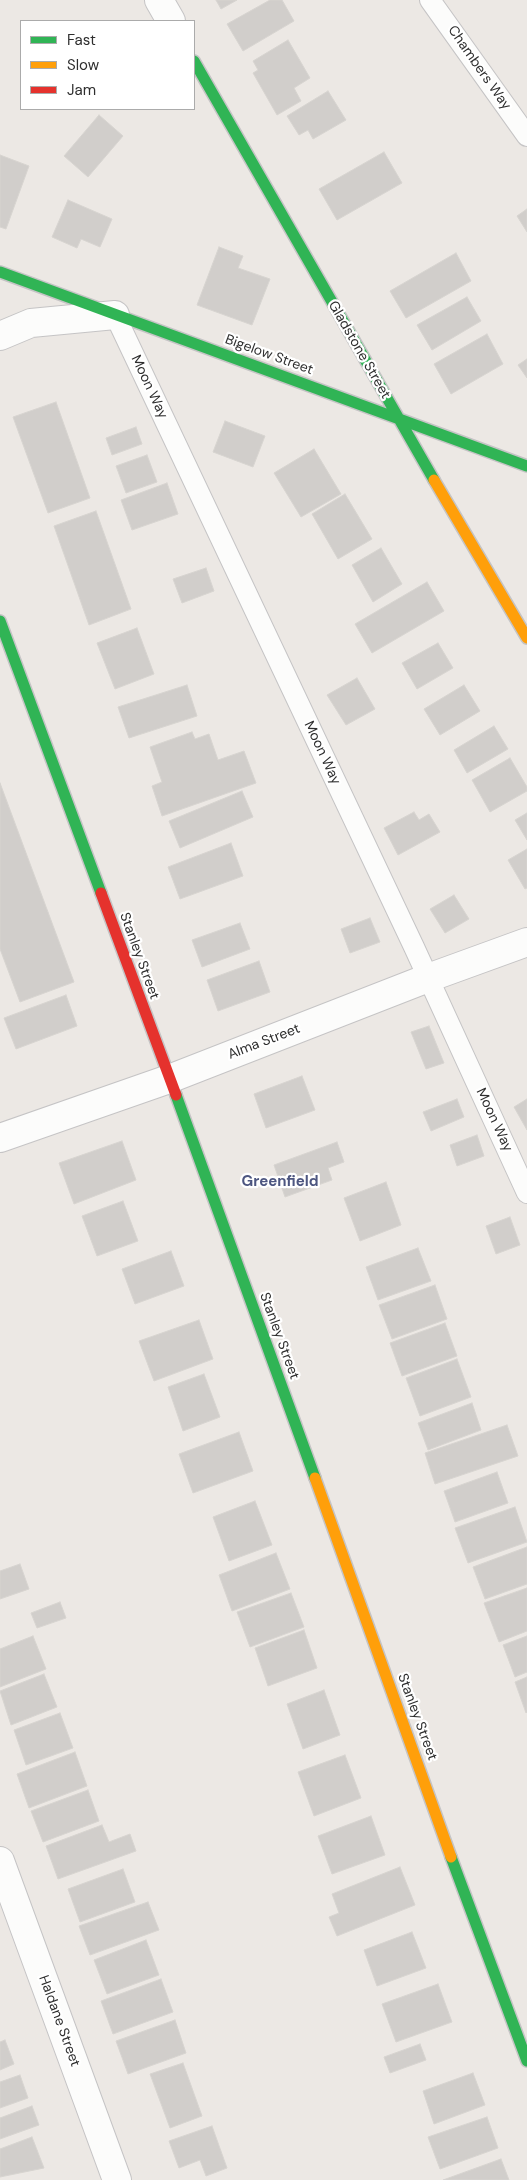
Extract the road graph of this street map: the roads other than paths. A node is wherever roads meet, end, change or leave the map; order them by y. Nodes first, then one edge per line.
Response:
1 (159, 0) edge
2 (430, 0) edge
3 (170, 20) edge
4 (195, 63) edge
5 (527, 136) edge
6 (0, 272) edge
7 (115, 315) junction
8 (0, 336) edge
9 (398, 418) junction
10 (527, 466) edge
11 (0, 621) edge
12 (527, 638) edge
13 (527, 942) edge
14 (428, 978) junction
15 (169, 1079) junction
16 (0, 1138) edge
17 (527, 1193) edge
18 (0, 1861) edge
19 (527, 2061) edge
20 (117, 2180) edge

1 - 3 street
2 - 5 lane, Chambers Way
4 - 9 street, Gladstone Street
6 - 7 street, Bigelow Street
7 - 8 street
7 - 9 street, Bigelow Street
7 - 14 lane, Moon Way
9 - 10 street, Bigelow Street
9 - 12 street, Gladstone Street
11 - 15 street, Stanley Street
13 - 14 street, Alma Street
14 - 15 street, Alma Street
14 - 17 lane, Moon Way
15 - 16 street, Alma Street
15 - 19 street, Stanley Street
18 - 20 street, Haldane Street

